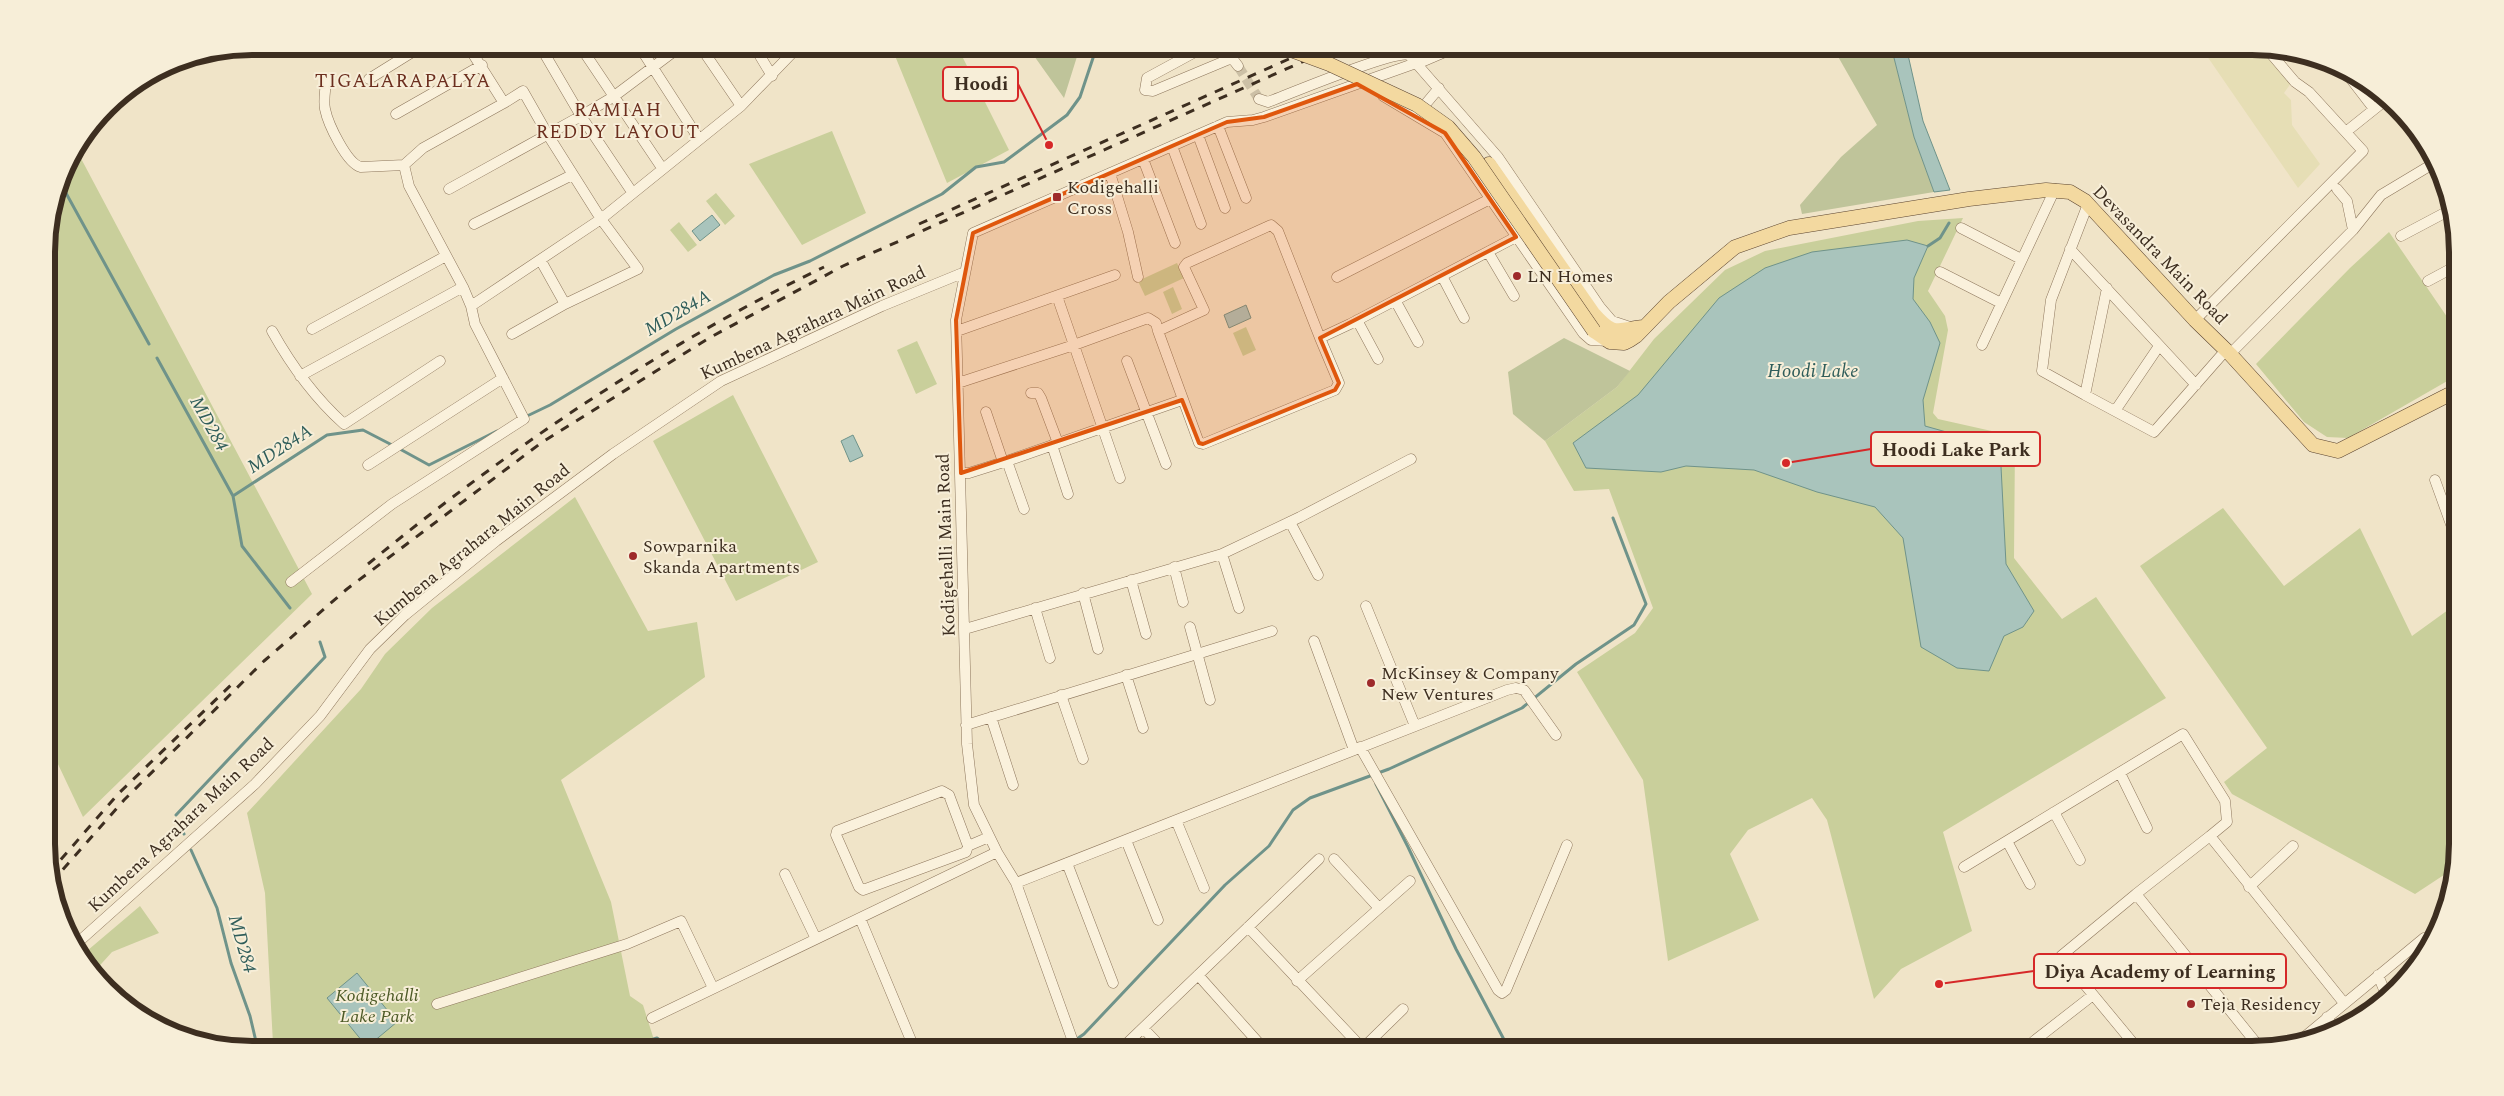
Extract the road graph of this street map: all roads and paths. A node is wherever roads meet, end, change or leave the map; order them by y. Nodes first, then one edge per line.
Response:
1 (408, 55) edge
2 (475, 55) edge
3 (545, 55) edge
4 (586, 55) edge
5 (645, 55) edge
6 (670, 55) edge
7 (706, 55) edge
8 (759, 55) edge
9 (791, 55) edge
10 (1189, 55) edge
11 (1304, 55) edge
12 (1325, 55) edge
13 (1397, 55) edge
14 (1406, 55) edge
15 (1432, 55) edge
16 (2273, 56) edge
17 (1414, 61) junction
18 (482, 65) junction
19 (1238, 66) dead end
20 (653, 68) junction
21 (772, 76) junction
22 (326, 78) dead end
23 (369, 79) dead end
24 (1357, 84) junction
25 (2355, 84) edge
26 (1439, 88) junction
27 (613, 97) junction
28 (1259, 99) dead end
29 (504, 103) junction
30 (2381, 103) edge
31 (741, 106) junction
32 (2374, 109) junction
33 (396, 114) dead end
34 (1416, 115) junction
35 (581, 116) junction
36 (1218, 126) junction
37 (2347, 132) junction
38 (548, 135) junction
39 (1198, 135) junction
40 (699, 139) junction
41 (1172, 146) junction
42 (1143, 159) junction
43 (404, 165) junction
44 (2429, 166) edge
45 (662, 168) junction
46 (1110, 173) junction
47 (572, 175) junction
48 (449, 189) dead end
49 (2054, 189) junction
50 (2337, 189) dead end
51 (632, 192) junction
52 (1246, 198) dead end
53 (1490, 199) junction
54 (2088, 204) junction
55 (1225, 208) dead end
56 (2445, 213) edge
57 (601, 219) junction
58 (474, 224) dead end
59 (1200, 224) dead end
60 (1961, 228) dead end
61 (2353, 230) junction
62 (2401, 236) dead end
63 (1516, 237) junction
64 (1175, 243) dead end
65 (2070, 249) junction
66 (1488, 252) junction
67 (446, 256) junction
68 (2022, 259) junction
69 (541, 261) junction
70 (2449, 270) edge
71 (965, 272) junction
72 (1940, 272) dead end
73 (1115, 275) dead end
74 (1442, 276) junction
75 (1138, 277) dead end
76 (1337, 277) dead end
77 (2428, 281) dead end
78 (462, 287) junction
79 (2106, 288) junction
80 (1057, 296) junction
81 (1514, 296) dead end
82 (1395, 300) junction
83 (2002, 303) junction
84 (565, 304) junction
85 (471, 306) junction
86 (1464, 318) dead end
87 (1357, 320) junction
88 (2195, 320) junction
89 (312, 329) dead end
90 (1635, 329) junction
91 (1158, 330) junction
92 (272, 331) dead end
93 (957, 331) junction
94 (512, 334) dead end
95 (1320, 338) junction
96 (1418, 342) dead end
97 (1610, 342) junction
98 (1074, 345) junction
99 (1982, 345) dead end
100 (2159, 346) junction
101 (2228, 352) junction
102 (1378, 359) dead end
103 (440, 361) dead end
104 (1127, 361) dead end
105 (300, 376) junction
106 (503, 378) junction
107 (958, 383) junction
108 (2196, 385) junction
109 (1031, 393) dead end
110 (2085, 395) junction
111 (2449, 395) edge
112 (1182, 400) junction
113 (2115, 411) junction
114 (986, 412) dead end
115 (1146, 412) junction
116 (1103, 427) junction
117 (1055, 444) junction
118 (1411, 459) dead end
119 (1005, 462) junction
120 (1166, 464) dead end
121 (368, 465) dead end
122 (961, 473) junction
123 (1120, 478) dead end
124 (2435, 480) dead end
125 (1068, 494) dead end
126 (1024, 509) dead end
127 (2449, 519) edge
128 (1290, 522) junction
129 (1222, 554) junction
130 (1174, 567) junction
131 (1318, 575) dead end
132 (1131, 580) junction
133 (291, 582) dead end
134 (1083, 593) junction
135 (1183, 602) dead end
136 (1366, 606) dead end
137 (1036, 608) junction
138 (1239, 608) dead end
139 (1190, 627) dead end
140 (965, 629) junction
141 (1272, 631) dead end
142 (1146, 634) dead end
143 (1314, 641) dead end
144 (1098, 649) dead end
145 (1197, 652) junction
146 (1050, 658) dead end
147 (1126, 675) junction
148 (1061, 695) junction
149 (1210, 700) dead end
150 (991, 718) junction
151 (966, 725) junction
152 (1415, 726) junction
153 (1143, 728) dead end
154 (1556, 734) dead end
155 (1357, 749) junction
156 (1083, 759) dead end
157 (2120, 773) junction
158 (1013, 784) dead end
159 (2054, 812) junction
160 (1176, 820) junction
161 (2148, 828) dead end
162 (2210, 836) junction
163 (989, 837) junction
164 (1126, 840) junction
165 (2007, 841) junction
166 (1567, 845) dead end
167 (968, 846) junction
168 (2293, 846) dead end
169 (997, 852) junction
170 (1320, 859) dead end
171 (1334, 859) dead end
172 (2080, 860) dead end
173 (1067, 863) junction
174 (1964, 867) dead end
175 (784, 874) dead end
176 (1410, 880) dead end
177 (1016, 883) junction
178 (2030, 884) dead end
179 (2249, 887) junction
180 (1204, 888) dead end
181 (2136, 894) junction
182 (1379, 908) junction
183 (860, 918) junction
184 (1158, 920) dead end
185 (1248, 927) junction
186 (2425, 938) edge
187 (816, 939) junction
188 (80, 940) edge
189 (2421, 941) joint
190 (1198, 975) junction
191 (2378, 976) junction
192 (1298, 981) junction
193 (1113, 982) dead end
194 (713, 988) junction
195 (2384, 990) edge
196 (2093, 995) junction
197 (2344, 1003) junction
198 (437, 1004) dead end
199 (1403, 1009) dead end
200 (2327, 1017) junction
201 (652, 1018) dead end
202 (2331, 1024) edge
203 (1143, 1028) junction
204 (2309, 1032) edge
205 (911, 1041) edge
206 (1073, 1041) edge
207 (1129, 1041) edge
208 (1155, 1041) edge
209 (1257, 1041) edge
210 (1354, 1041) edge
211 (1370, 1041) edge
212 (2034, 1041) edge
213 (2131, 1041) edge
214 (2255, 1041) edge

1 - 23 street
2 - 18 street
3 - 35 street
4 - 27 street
5 - 20 street
6 - 20 street
7 - 31 street
8 - 21 street
9 - 21 street
10 - 19 street
11 - 97 main road, bridge
12 - 90 main road
13 - 28 street
14 - 17 street
15 - 17 street
16 - 37 street
17 - 24 street
17 - 26 street
18 - 29 street
18 - 33 street
20 - 27 street
20 - 40 street
21 - 31 street
22 - 43 street
24 - 34 street
24 - 36 street
25 - 32 street
26 - 34 street
26 - 90 street
27 - 35 street
27 - 45 street
29 - 38 street
29 - 43 street
30 - 32 street
31 - 40 street
32 - 37 street
34 - 53 street
35 - 38 street
35 - 51 street
36 - 39 street
36 - 52 street
37 - 88 street
38 - 47 street
38 - 48 street
39 - 41 street
39 - 55 street
40 - 45 street
41 - 42 street
41 - 59 street
42 - 46 street
42 - 64 street
43 - 67 street
44 - 61 street
45 - 51 street
46 - 71 street, Kodigehalli Main Road
46 - 75 street
47 - 57 street
47 - 58 street
49 - 54 main road, Devasandra Main Road
49 - 68 street
49 - 90 main road, Devasandra Main Road
50 - 61 street
51 - 57 street
53 - 63 street
53 - 76 street
54 - 65 street
54 - 88 main road, Devasandra Main Road
56 - 62 street
57 - 69 street
57 - 84 street
60 - 68 street
61 - 101 street
63 - 66 street
63 - 97 street
65 - 79 street
65 - 110 street
66 - 74 street
66 - 81 street
67 - 78 street
67 - 89 street
68 - 83 street
69 - 84 street
69 - 85 street
70 - 77 street
71 - 93 street, Kodigehalli Main Road
71 - 188 street, Kumbena Agrahara Main Road
72 - 83 street
73 - 80 street
74 - 82 street
74 - 86 street
78 - 85 street
78 - 105 street
79 - 100 street
79 - 110 street
80 - 93 street
80 - 98 street
82 - 87 street
82 - 96 street
83 - 99 street
84 - 94 street
85 - 106 street
87 - 95 street
87 - 102 street
88 - 101 main road, Devasandra Main Road
90 - 97 main road, Devasandra Main Road
91 - 95 street
91 - 98 street
91 - 112 street
92 - 105 street
93 - 107 street, Kodigehalli Main Road
95 - 112 street
98 - 107 street
98 - 116 street
100 - 108 street
100 - 113 street
101 - 108 street
101 - 111 main road, Devasandra Main Road
103 - 105 street
104 - 115 street
106 - 121 street
106 - 133 street
107 - 122 street, Kodigehalli Main Road
108 - 113 street
109 - 117 street
110 - 113 street
112 - 115 street
114 - 119 street
115 - 116 street
115 - 120 street
116 - 117 street
116 - 123 street
117 - 119 street
117 - 125 street
118 - 128 street
119 - 122 street
119 - 126 street
122 - 140 street, Kodigehalli Main Road
124 - 127 street
128 - 129 street
128 - 131 street
129 - 130 street
129 - 138 street
130 - 132 street
130 - 135 street
132 - 134 street
132 - 142 street
134 - 137 street
134 - 144 street
136 - 152 street
137 - 140 street
137 - 146 street
139 - 145 street
140 - 151 street, Kodigehalli Main Road
141 - 145 street
143 - 155 street
145 - 147 street
145 - 149 street
147 - 148 street
147 - 153 street
148 - 150 street
148 - 156 street
150 - 151 street
150 - 158 street
151 - 163 street, Kodigehalli Main Road
152 - 154 street
152 - 155 street
155 - 160 street
155 - 166 street
157 - 159 street
157 - 161 street
157 - 162 street
159 - 165 street
159 - 172 street
160 - 164 street
160 - 180 street
162 - 179 street
162 - 181 street
163 - 167 street
163 - 169 street, Kodigehalli Main Road
164 - 173 street
164 - 184 street
165 - 174 street
165 - 178 street
167 - 167 street
168 - 179 street
169 - 177 street, Kodigehalli Main Road
169 - 183 street
170 - 185 street
171 - 182 street
173 - 177 street
173 - 193 street
175 - 187 street
176 - 182 street
177 - 206 street, Kodigehalli Main Road
179 - 197 street
181 - 196 street
181 - 214 street
182 - 192 street
183 - 187 street
183 - 205 street
185 - 190 street
185 - 192 street
186 - 189 street
187 - 194 street
189 - 191 street
190 - 203 street
190 - 209 street
191 - 195 street
191 - 197 street
192 - 210 street
194 - 198 street
194 - 201 street
196 - 212 street
196 - 213 street
197 - 200 street
199 - 211 street
200 - 202 street
200 - 204 street
203 - 207 street
203 - 208 street

